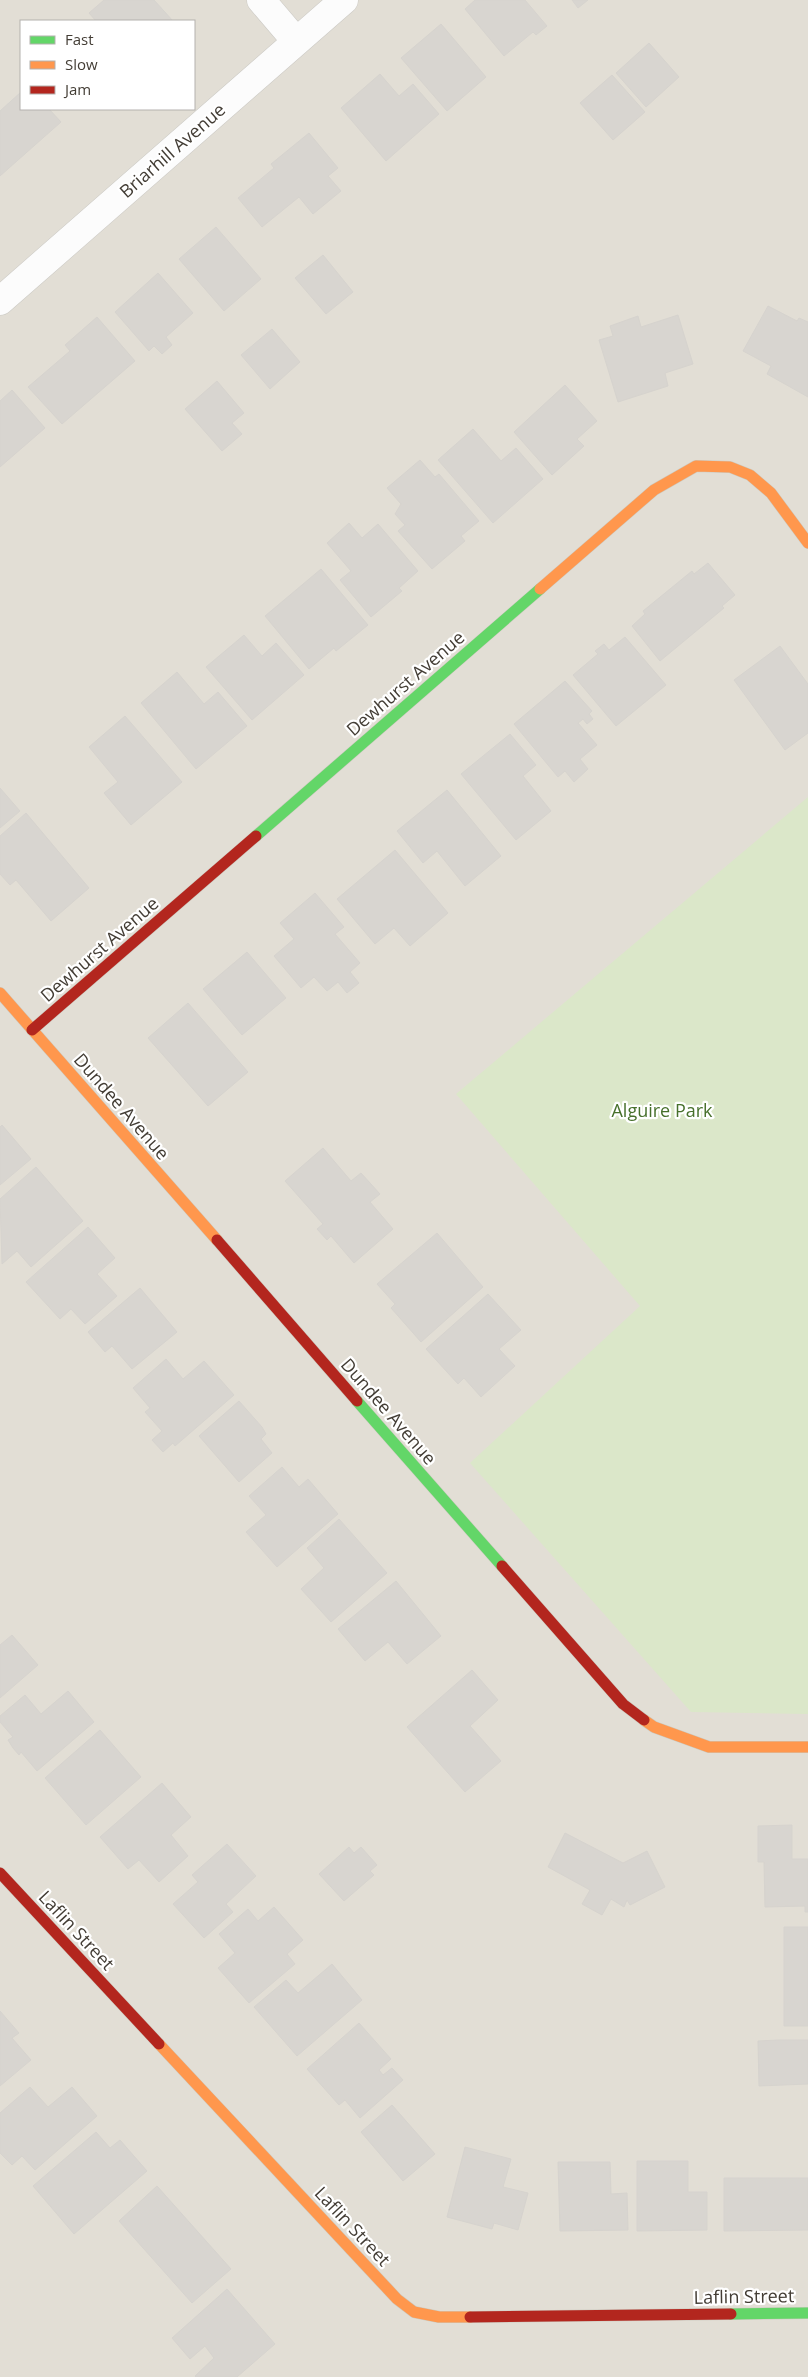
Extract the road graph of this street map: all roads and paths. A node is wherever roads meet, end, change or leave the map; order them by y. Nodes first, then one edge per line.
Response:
1 (261, 0) edge
2 (344, 0) edge
3 (296, 41) junction
4 (0, 301) edge
5 (808, 543) edge
6 (0, 993) edge
7 (32, 1030) junction
8 (808, 1747) edge
9 (0, 1873) edge
10 (808, 2313) edge

1 - 3 street
2 - 3 street, Briarhill Avenue
3 - 4 street, Briarhill Avenue
5 - 7 street, Dewhurst Avenue
6 - 7 street, Dundee Avenue
7 - 8 street, Dundee Avenue
9 - 10 street, Laflin Street

